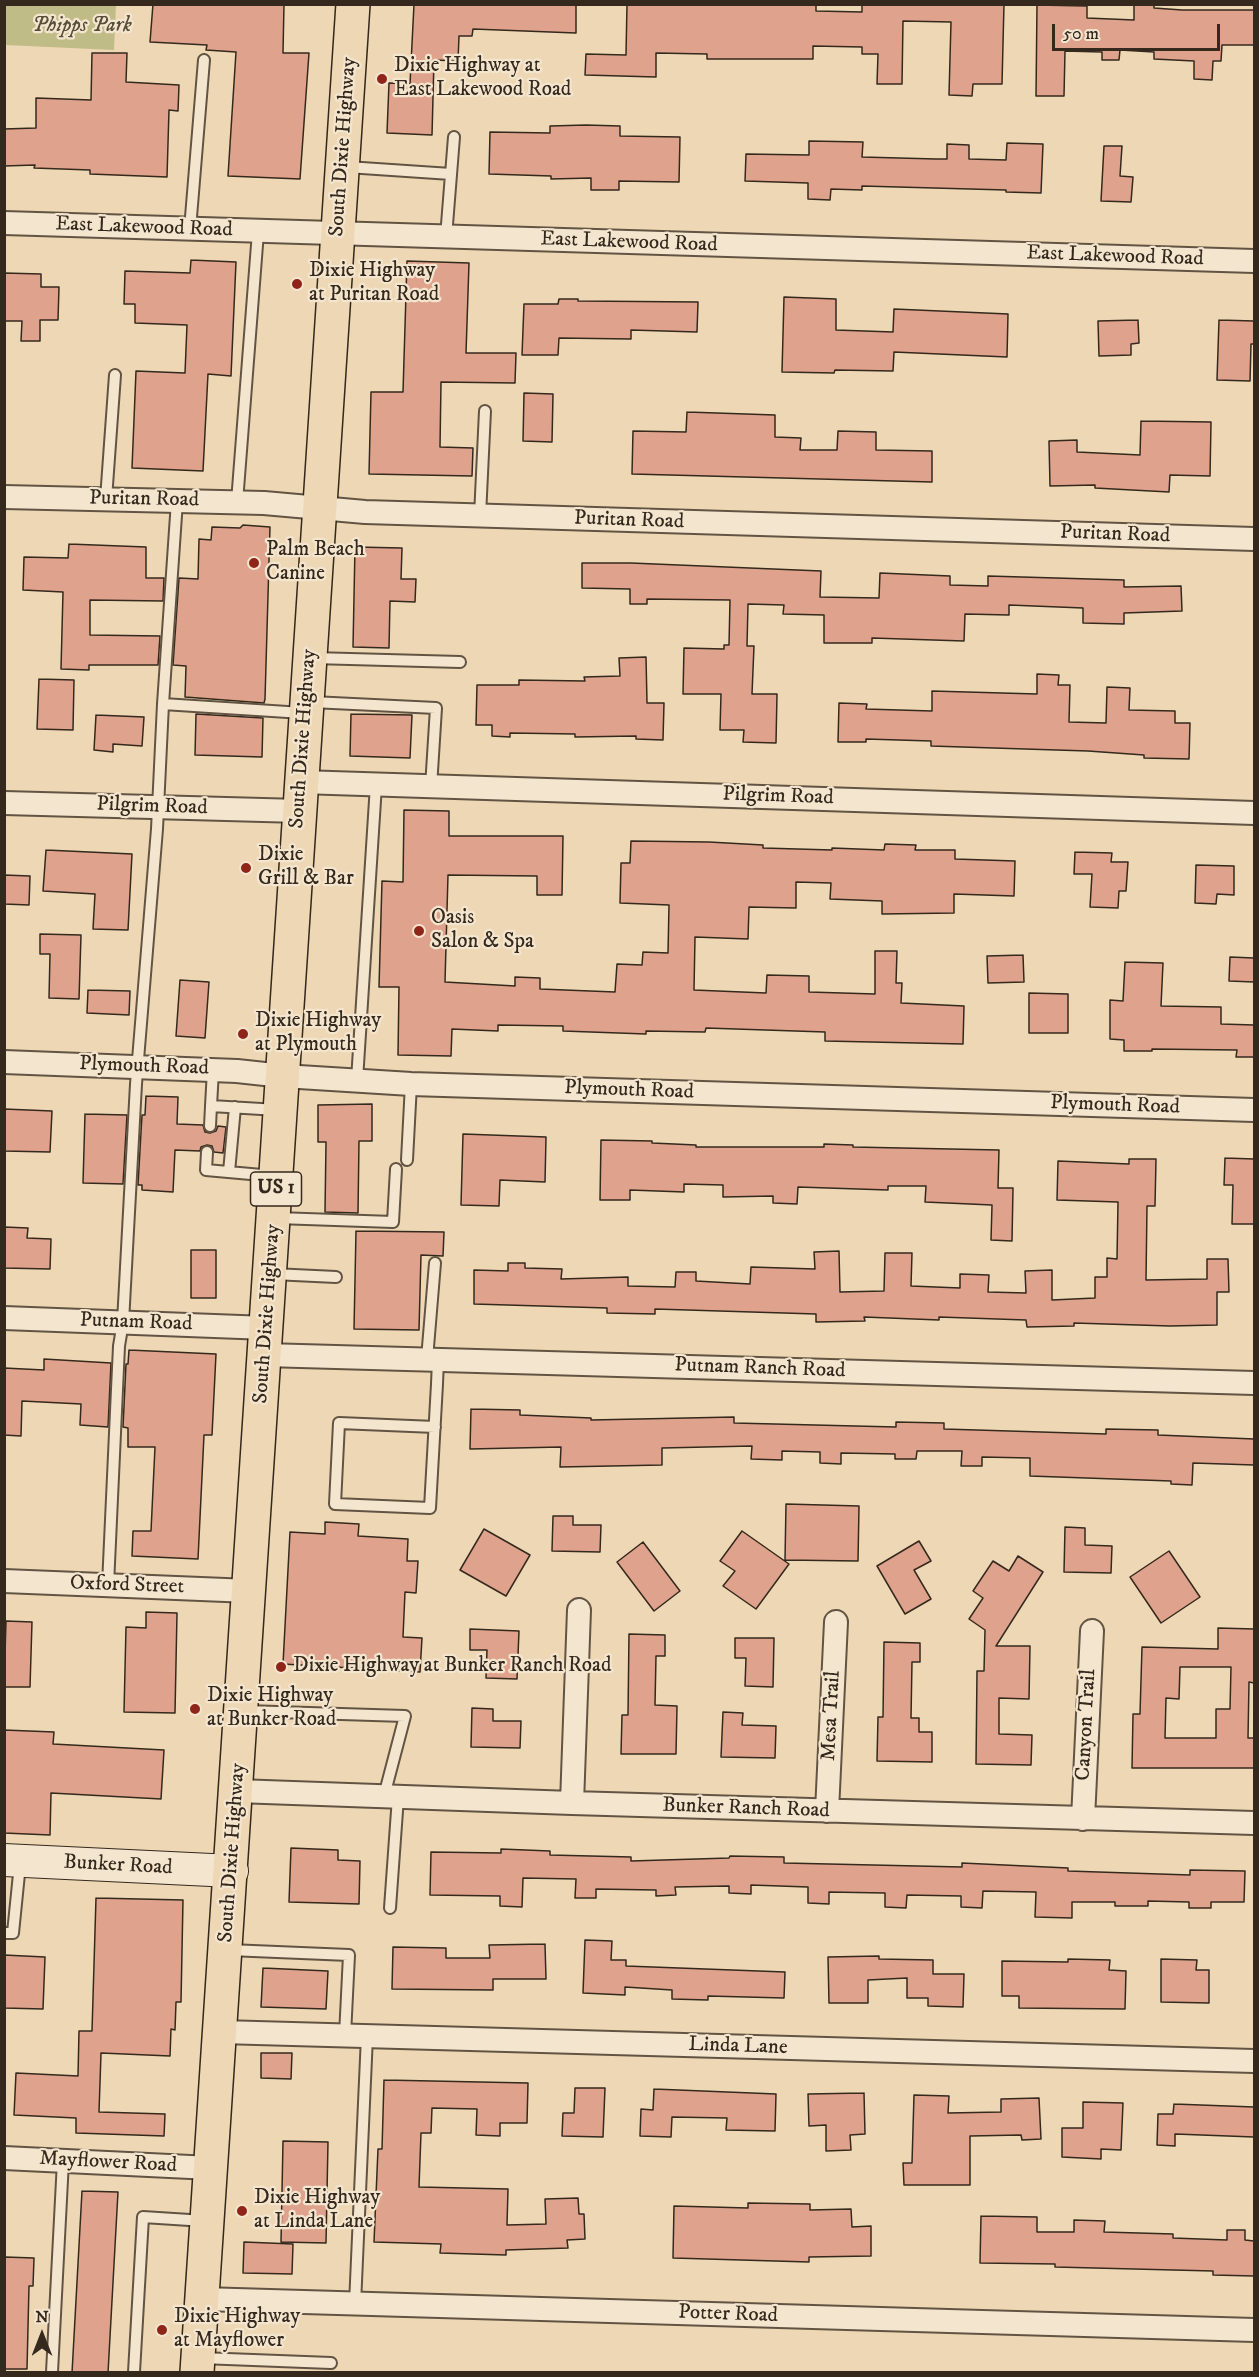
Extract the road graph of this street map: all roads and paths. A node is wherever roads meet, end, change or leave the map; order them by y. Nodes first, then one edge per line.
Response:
1 (353, 4) edge
2 (204, 60) dead end
3 (454, 137) dead end
4 (343, 167) junction
5 (451, 174) junction
6 (4, 223) edge
7 (190, 229) junction
8 (258, 232) junction
9 (339, 235) junction
10 (447, 238) junction
11 (1254, 261) edge
12 (115, 375) dead end
13 (485, 411) dead end
14 (4, 497) edge
15 (106, 499) junction
16 (177, 501) junction
17 (237, 502) junction
18 (319, 509) junction
19 (480, 516) junction
20 (1254, 539) edge
21 (309, 658) junction
22 (460, 662) dead end
23 (163, 704) junction
24 (306, 708) junction
25 (376, 785) junction
26 (431, 786) junction
27 (301, 797) junction
28 (4, 803) edge
29 (158, 807) junction
30 (1254, 813) edge
31 (4, 1062) edge
32 (139, 1067) junction
33 (213, 1070) junction
34 (283, 1076) junction
35 (357, 1080) junction
36 (411, 1084) junction
37 (211, 1106) junction
38 (235, 1107) junction
39 (280, 1110) junction
40 (1254, 1110) edge
41 (210, 1126) dead end
42 (207, 1152) dead end
43 (407, 1160) dead end
44 (396, 1169) dead end
45 (229, 1172) junction
46 (276, 1176) junction
47 (274, 1218) junction
48 (435, 1263) dead end
49 (270, 1273) junction
50 (336, 1277) dead end
51 (4, 1318) edge
52 (123, 1322) junction
53 (266, 1341) junction
54 (433, 1359) junction
55 (1254, 1383) edge
56 (435, 1427) junction
57 (4, 1581) edge
58 (108, 1586) junction
59 (250, 1591) junction
60 (579, 1610) dead end
61 (836, 1622) dead end
62 (1092, 1631) dead end
63 (242, 1711) junction
64 (237, 1791) junction
65 (391, 1797) junction
66 (572, 1803) junction
67 (827, 1811) junction
68 (1083, 1819) junction
69 (1254, 1823) edge
70 (12, 1860) edge
71 (232, 1871) junction
72 (390, 1908) dead end
73 (4, 1933) edge
74 (226, 1950) junction
75 (221, 2032) junction
76 (345, 2035) junction
77 (367, 2036) junction
78 (1254, 2061) edge
79 (4, 2158) edge
80 (63, 2161) junction
81 (211, 2168) junction
82 (207, 2222) junction
83 (202, 2299) junction
84 (355, 2304) junction
85 (1254, 2330) edge
86 (330, 2363) dead end
87 (197, 2365) edge
88 (52, 2373) edge
89 (134, 2373) edge

1 - 4 main road, South Dixie Highway / US 1
2 - 7 lane
3 - 5 lane
4 - 5 lane
4 - 9 main road, South Dixie Highway / US 1
5 - 10 lane
6 - 7 street, East Lakewood Road
7 - 8 street, East Lakewood Road
8 - 9 street, East Lakewood Road
8 - 17 lane
9 - 10 street, East Lakewood Road
9 - 18 main road, South Dixie Highway / US 1
10 - 11 street, East Lakewood Road
12 - 15 lane
13 - 19 lane
14 - 15 street, Puritan Road
15 - 16 street, Puritan Road
16 - 17 street, Puritan Road
16 - 23 lane
17 - 18 street, Puritan Road
18 - 19 street, Puritan Road
18 - 21 main road, South Dixie Highway / US 1
19 - 20 street, Puritan Road
21 - 22 lane
21 - 24 main road, South Dixie Highway / US 1
23 - 24 lane
23 - 29 lane
24 - 26 lane
24 - 27 main road, South Dixie Highway / US 1
25 - 26 street, Pilgrim Road
25 - 27 street, Pilgrim Road
25 - 35 lane
26 - 30 street, Pilgrim Road
27 - 29 street, Pilgrim Road
27 - 34 main road, South Dixie Highway / US 1
28 - 29 street, Pilgrim Road
29 - 32 lane
31 - 32 street, Plymouth Road
32 - 33 street, Plymouth Road
32 - 52 lane
33 - 34 street, Plymouth Road
33 - 37 lane
34 - 35 street, Plymouth Road
34 - 39 main road, South Dixie Highway / US 1
35 - 36 street, Plymouth Road
36 - 40 street, Plymouth Road
36 - 43 lane
37 - 38 lane
37 - 41 lane
38 - 39 lane
38 - 45 lane
39 - 46 main road, South Dixie Highway / US 1
42 - 45 lane
44 - 47 lane
45 - 46 lane
46 - 47 main road, South Dixie Highway / US 1
47 - 49 main road, South Dixie Highway / US 1
48 - 54 lane
49 - 50 lane
49 - 53 main road, South Dixie Highway / US 1
51 - 52 street, Putnam Road
52 - 53 street, Putnam Road
52 - 58 lane
53 - 54 street, Putnam Ranch Road
53 - 59 main road, South Dixie Highway / US 1
54 - 55 street, Putnam Ranch Road
54 - 56 lane
56 - 56 lane
57 - 58 street, Oxford Street
58 - 59 street, Oxford Street
59 - 63 main road, South Dixie Highway / US 1
60 - 66 street
61 - 67 street, Mesa Trail
62 - 68 street, Canyon Trail
63 - 64 main road, South Dixie Highway / US 1
63 - 65 lane
64 - 65 street, Bunker Ranch Road
64 - 71 main road, South Dixie Highway / US 1
65 - 66 street, Bunker Ranch Road
65 - 72 lane
66 - 67 street, Bunker Ranch Road
67 - 68 street, Bunker Ranch Road
68 - 69 street, Bunker Ranch Road
70 - 71 street, Bunker Road
70 - 73 lane
71 - 74 main road, South Dixie Highway / US 1
74 - 75 main road, South Dixie Highway / US 1
74 - 76 lane
75 - 76 street, Linda Lane
75 - 81 main road, South Dixie Highway / US 1
76 - 77 street, Linda Lane
77 - 78 street, Linda Lane
77 - 84 lane
79 - 80 street, Mayflower Road
80 - 81 street, Mayflower Road
80 - 88 lane
81 - 82 main road, South Dixie Highway / US 1
82 - 83 main road, South Dixie Highway / US 1
82 - 89 lane
83 - 84 street, Potter Road
83 - 87 main road, South Dixie Highway / US 1
84 - 85 street, Potter Road
86 - 87 lane

